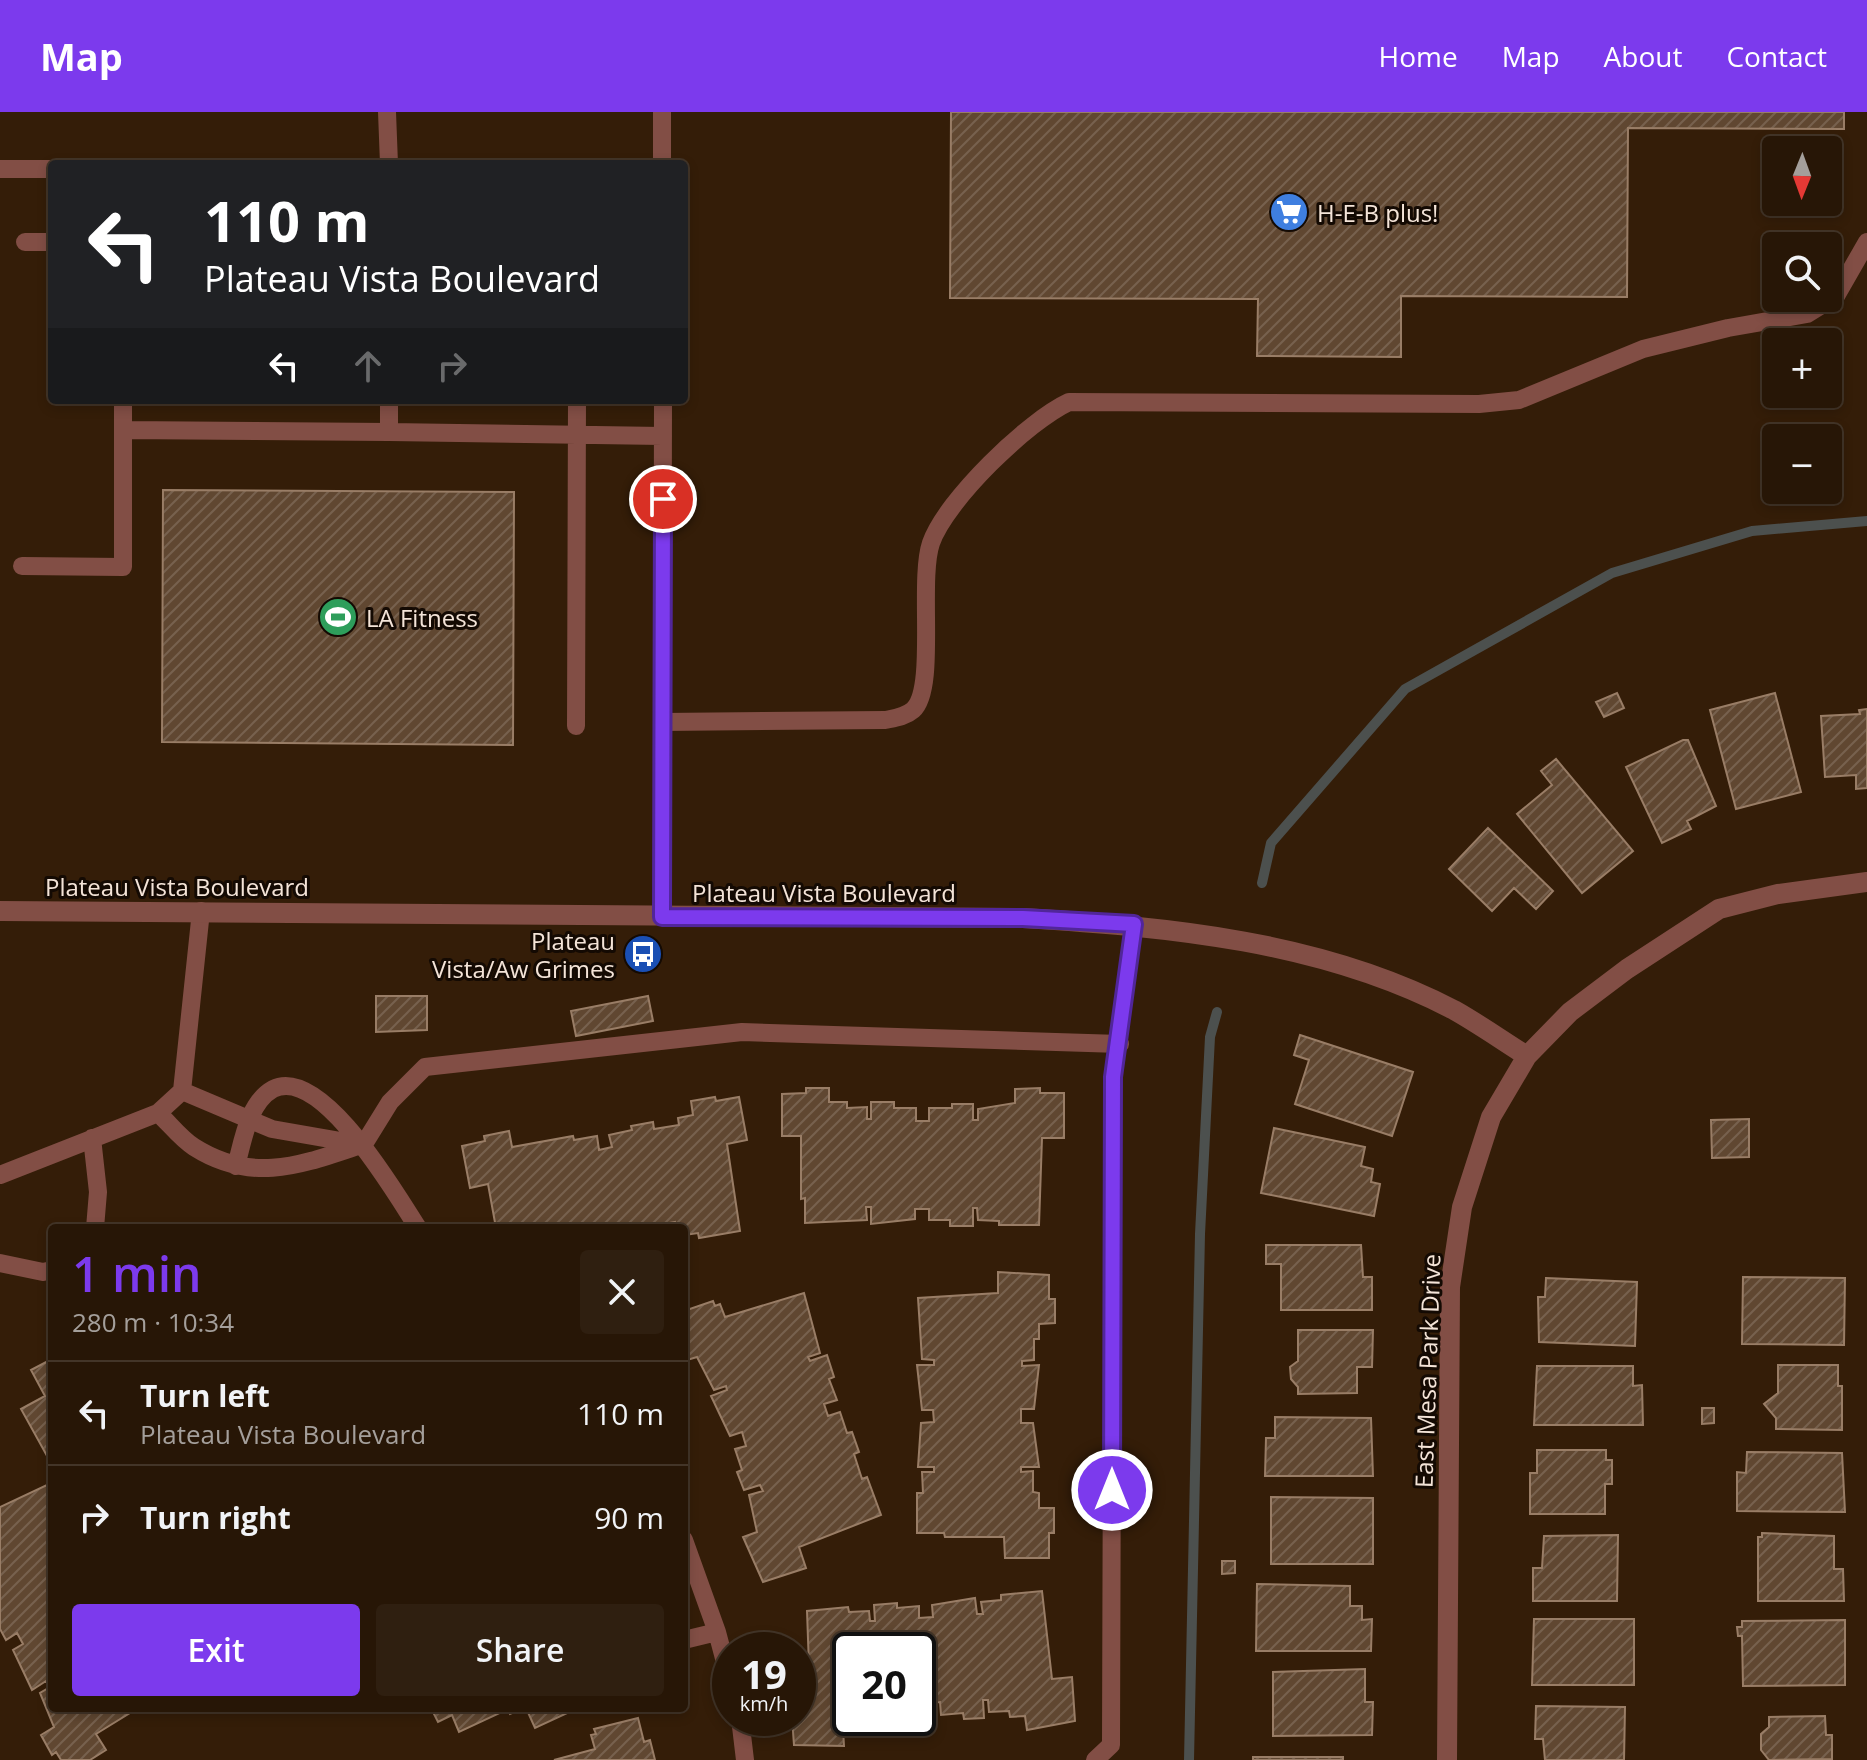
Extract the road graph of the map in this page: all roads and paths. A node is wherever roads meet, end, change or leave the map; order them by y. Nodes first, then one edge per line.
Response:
1 (387, 112) edge
2 (662, 112) edge
3 (0, 153) edge
4 (389, 160) edge
5 (662, 160) edge
6 (0, 169) edge
7 (48, 169) edge
8 (25, 242) dead end
9 (48, 242) edge
10 (1867, 242) edge
11 (123, 404) edge
12 (389, 404) edge
13 (577, 404) edge
14 (663, 404) edge
15 (123, 430) junction
16 (389, 432) junction
17 (577, 433) junction
18 (663, 436) junction
19 (22, 566) dead end
20 (662, 722) junction
21 (576, 726) dead end
22 (1867, 882) edge
23 (0, 911) edge
24 (201, 911) junction
25 (662, 917) junction
26 (1134, 924) junction
27 (1120, 1044) junction
28 (1527, 1056) junction
29 (182, 1091) junction
30 (158, 1113) junction
31 (249, 1120) junction
32 (92, 1138) junction
33 (364, 1144) junction
34 (236, 1166) junction
35 (0, 1175) edge
36 (95, 1224) edge
37 (415, 1224) edge
38 (0, 1263) edge
39 (48, 1271) edge
40 (688, 1551) edge
41 (717, 1632) edge
42 (712, 1633) edge
43 (688, 1639) edge
44 (742, 1736) edge
45 (745, 1760) edge
46 (1095, 1760) edge
47 (1447, 1760) edge

1 - 4 lane
2 - 5 lane
3 - 6 lane
6 - 7 lane
8 - 9 lane
10 - 20 lane
11 - 15 lane
12 - 16 lane
13 - 17 lane
14 - 18 lane
15 - 16 lane
15 - 19 lane
16 - 17 lane
17 - 18 lane
17 - 21 lane
18 - 20 lane
20 - 25 lane
22 - 28 street, East Mesa Park Drive
23 - 24 street, Plateau Vista Boulevard
24 - 25 street, Plateau Vista Boulevard
24 - 29 lane
25 - 26 street, Plateau Vista Boulevard
26 - 27 lane
26 - 28 street, Plateau Vista Boulevard
27 - 33 lane
27 - 46 lane
28 - 47 street, East Mesa Park Drive
29 - 30 lane
29 - 31 lane
30 - 32 lane
30 - 34 lane
31 - 33 lane
31 - 33 lane
31 - 34 lane
32 - 35 lane
32 - 36 lane
33 - 34 lane
33 - 37 lane
38 - 39 lane
40 - 41 lane
42 - 43 lane
44 - 45 lane

